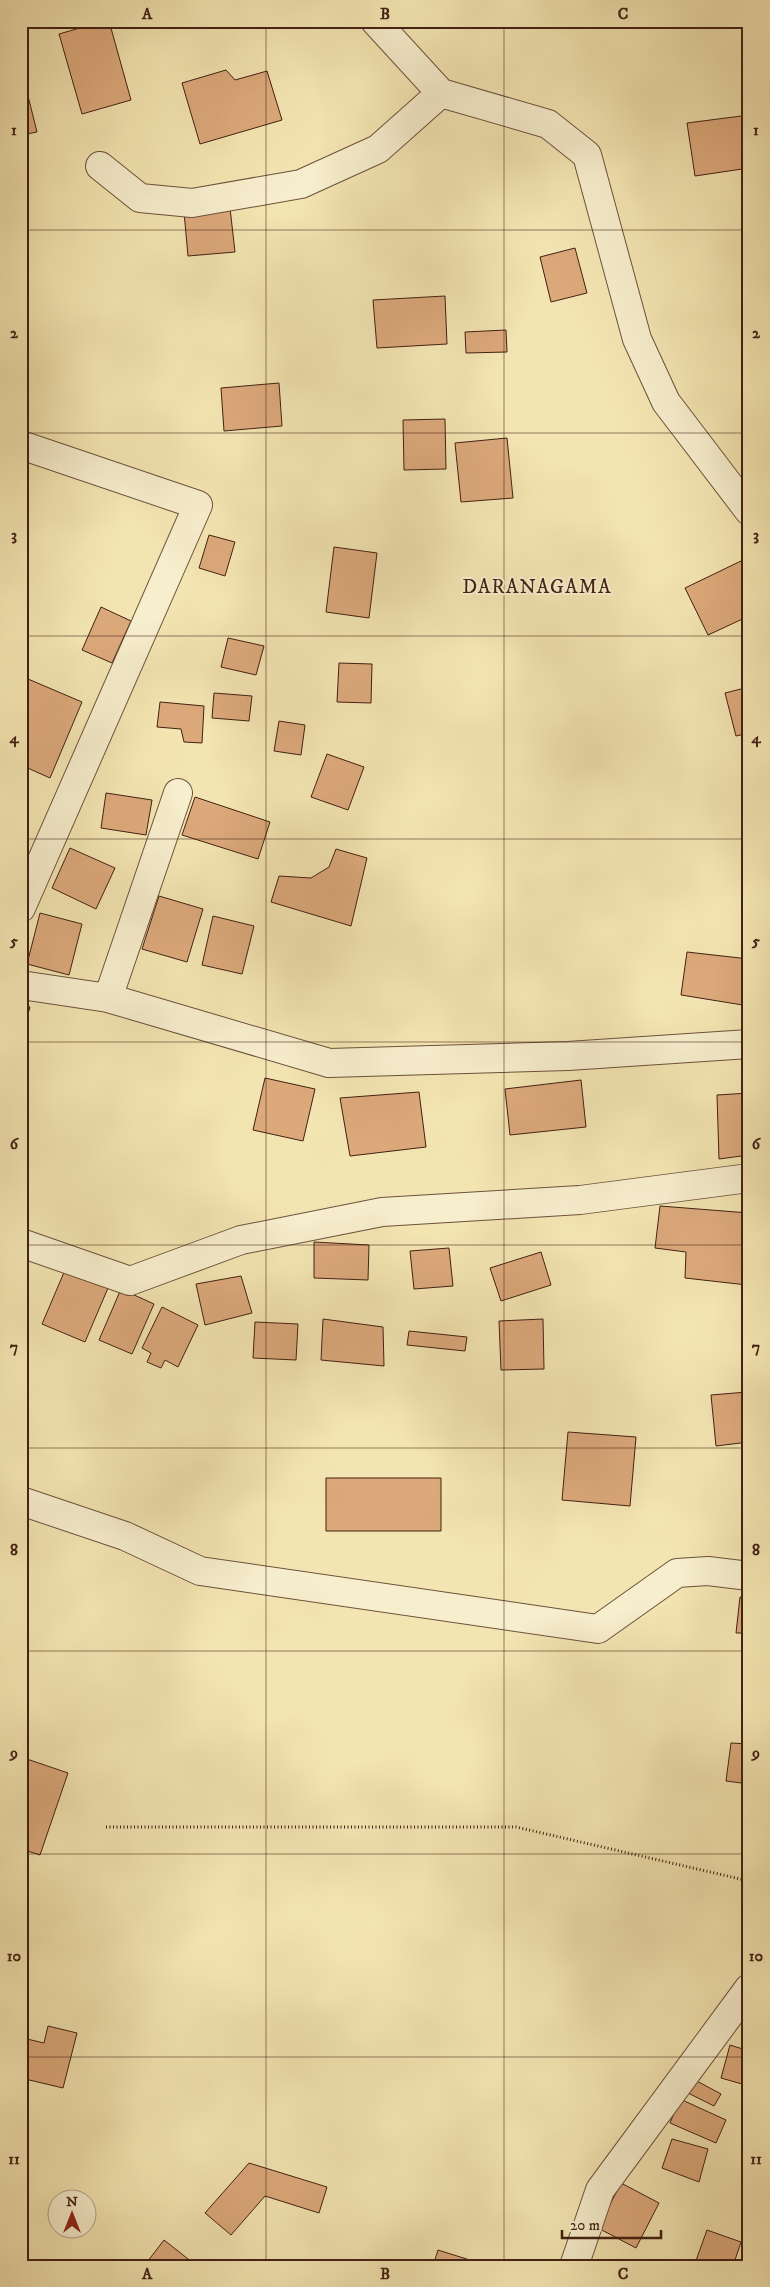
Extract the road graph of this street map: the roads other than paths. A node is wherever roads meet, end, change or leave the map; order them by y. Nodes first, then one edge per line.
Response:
1 (375, 21) edge
2 (441, 94) junction
3 (100, 166) dead end
4 (21, 445) edge
5 (749, 511) edge
6 (178, 793) dead end
7 (43, 859) junction
8 (21, 908) edge
9 (21, 919) edge
10 (21, 984) edge
11 (108, 998) junction
12 (749, 1044) edge
13 (749, 1178) edge
14 (21, 1243) edge
15 (21, 1502) edge
16 (749, 1576) edge
17 (749, 1988) edge
18 (574, 2266) edge

1 - 2 street
2 - 3 street
2 - 5 street
4 - 7 street
6 - 11 street
7 - 8 street
7 - 9 street
10 - 11 street
11 - 12 street
13 - 14 street
15 - 16 street
17 - 18 street

